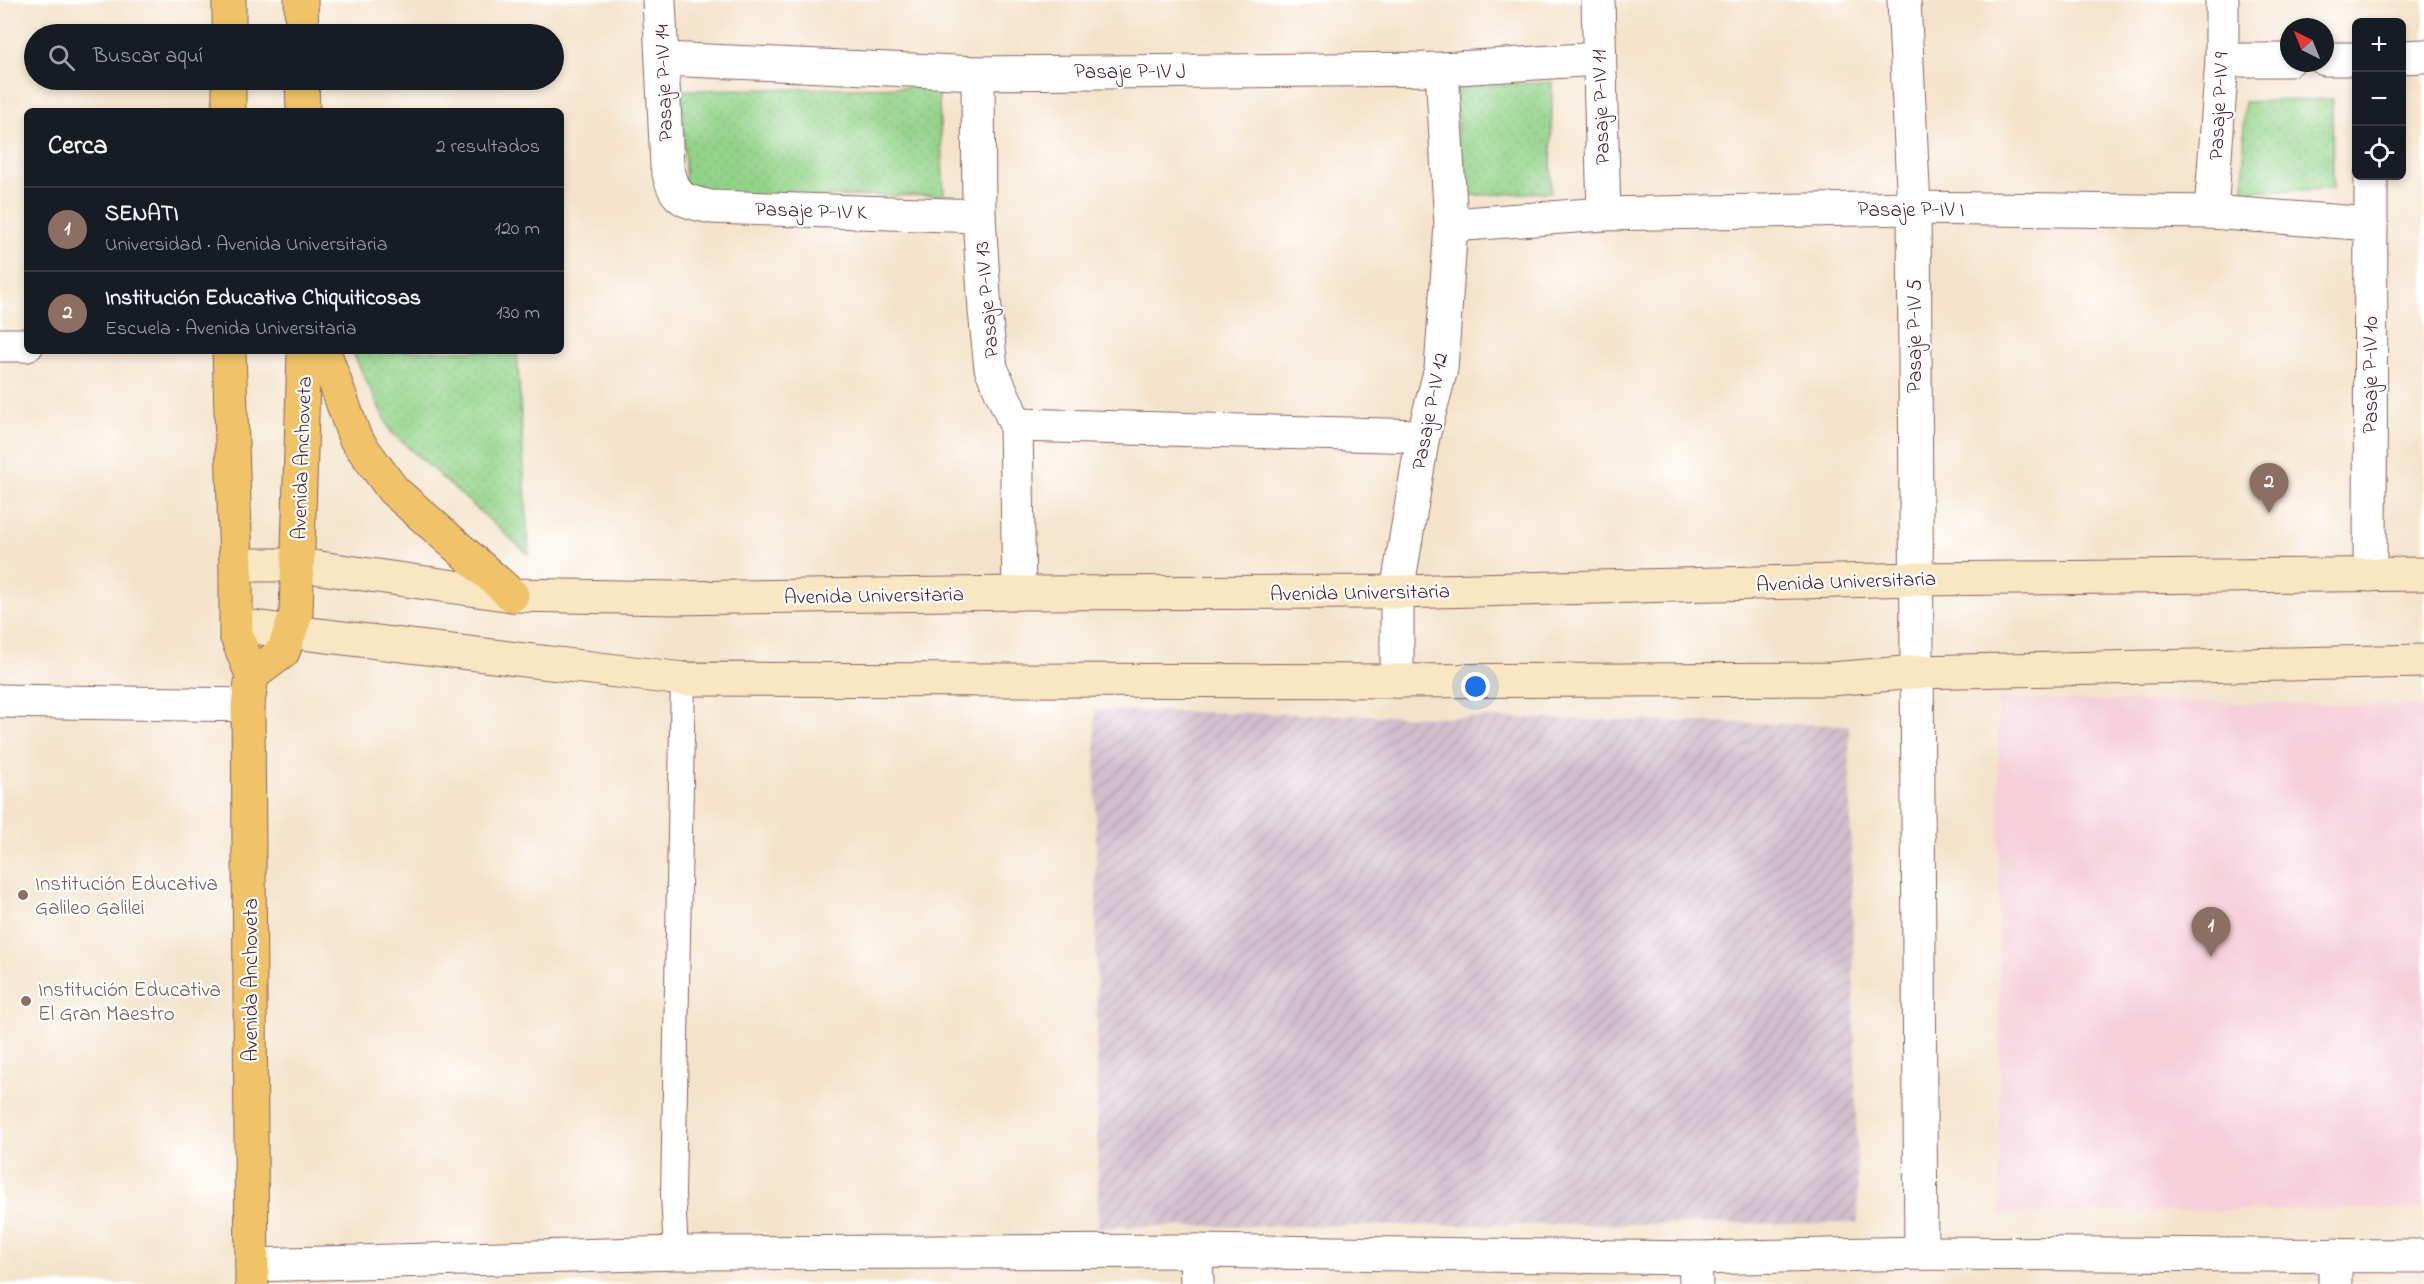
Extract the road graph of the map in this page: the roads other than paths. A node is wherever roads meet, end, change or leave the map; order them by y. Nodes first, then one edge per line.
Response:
1 (229, 0) edge
2 (301, 0) edge
3 (659, 0) edge
4 (1598, 0) edge
5 (1904, 0) edge
6 (2222, 0) edge
7 (229, 24) edge
8 (302, 24) edge
9 (2424, 56) edge
10 (2406, 57) edge
11 (663, 59) junction
12 (1598, 59) junction
13 (2334, 59) edge
14 (2352, 59) edge
15 (2222, 60) junction
16 (2280, 60) edge
17 (1442, 69) junction
18 (978, 73) junction
19 (229, 90) edge
20 (302, 90) edge
21 (229, 108) edge
22 (303, 108) edge
23 (667, 166) joint
24 (2371, 180) edge
25 (1914, 208) junction
26 (2211, 212) junction
27 (1604, 214) junction
28 (979, 216) junction
29 (2371, 224) junction
30 (1451, 225) junction
31 (0, 345) edge
32 (24, 345) edge
33 (229, 354) edge
34 (304, 354) edge
35 (325, 354) edge
36 (1016, 424) junction
37 (1423, 436) junction
38 (237, 565) junction
39 (298, 566) junction
40 (2424, 574) edge
41 (2370, 575) junction
42 (1916, 579) junction
43 (1397, 592) junction
44 (1019, 593) junction
45 (512, 595) junction
46 (236, 625) junction
47 (289, 632) junction
48 (2424, 662) edge
49 (1916, 672) junction
50 (683, 679) junction
51 (1397, 681) junction
52 (250, 690) junction
53 (0, 701) edge
54 (1196, 1251) junction
55 (676, 1253) junction
56 (1920, 1253) junction
57 (2424, 1256) edge
58 (2335, 1269) edge
59 (1695, 1271) edge
60 (326, 1274) edge
61 (252, 1275) edge
62 (1197, 1284) edge

1 - 7 main road
2 - 8 main road
3 - 11 street, Pasaje P-IV 14
4 - 12 street, Pasaje P-IV 11
5 - 25 street, Pasaje P-IV 5
6 - 15 street, Pasaje P-IV 9
9 - 10 street
11 - 18 street, Pasaje P-IV J
11 - 23 street, Pasaje P-IV 14
12 - 17 street, Pasaje P-IV J
12 - 27 street, Pasaje P-IV 11
13 - 14 street
15 - 16 street
15 - 26 street, Pasaje P-IV 9
17 - 18 street, Pasaje P-IV J
17 - 30 street, Pasaje P-IV 12
18 - 28 street, Pasaje P-IV 13
19 - 21 main road
20 - 22 main road
23 - 28 street, Pasaje P-IV K
24 - 29 street, Pasaje P-IV 10
25 - 26 street, Pasaje P-IV I
25 - 27 street, Pasaje P-IV I
25 - 42 street, Pasaje P-IV 5
26 - 29 street, Pasaje P-IV I
27 - 30 street, Pasaje P-IV I
28 - 36 street, Pasaje P-IV 13
29 - 41 street, Pasaje P-IV 10
30 - 37 street, Pasaje P-IV 12
31 - 32 street
33 - 38 main road, Avenida Anchoveta
34 - 39 main road, Avenida Anchoveta
35 - 45 main road
36 - 37 street
36 - 44 street, Pasaje P-IV 13
37 - 43 street, Pasaje P-IV 12
38 - 39 main road, Avenida Anchoveta
38 - 46 main road, Avenida Anchoveta
39 - 45 main road, Avenida Universitaria
39 - 47 main road, Avenida Anchoveta
40 - 41 main road, Avenida Universitaria
41 - 42 main road, Avenida Universitaria
42 - 43 main road, Avenida Universitaria
42 - 49 street, Pasaje P-IV 5
43 - 44 main road, Avenida Universitaria
43 - 51 street, Pasaje P-IV 12
44 - 45 main road, Avenida Universitaria
46 - 47 main road
46 - 52 main road, Avenida Anchoveta
47 - 50 main road
47 - 52 main road, Avenida Anchoveta
48 - 49 main road
49 - 51 main road
49 - 56 street, Pasaje P-IV 5
50 - 51 main road
50 - 55 lane
52 - 53 street
52 - 61 main road, Avenida Anchoveta
54 - 55 street
54 - 59 street
54 - 62 street
55 - 60 street
56 - 58 street
56 - 59 street
57 - 58 street
60 - 61 street

